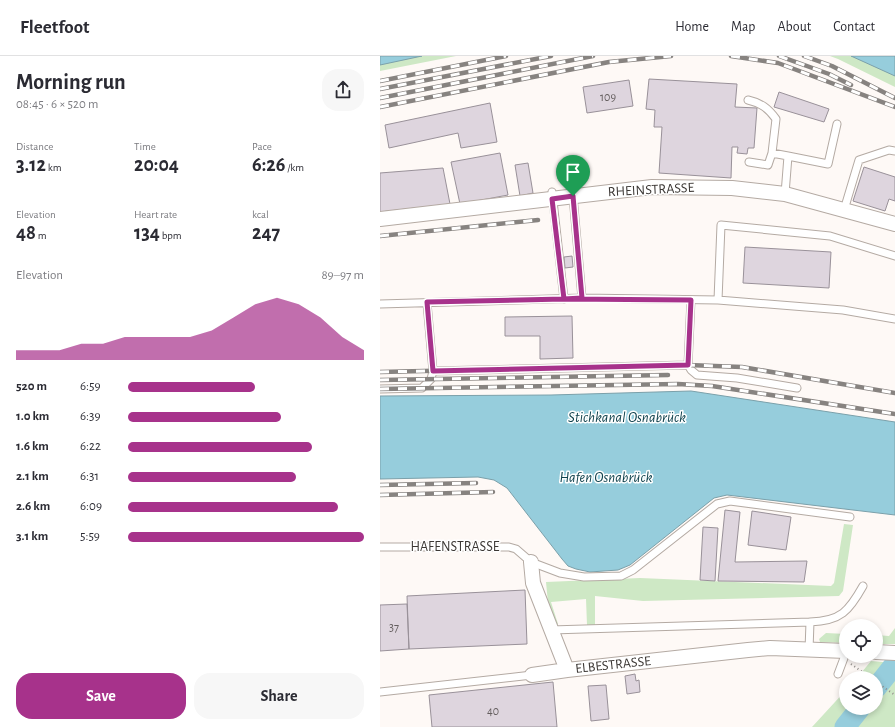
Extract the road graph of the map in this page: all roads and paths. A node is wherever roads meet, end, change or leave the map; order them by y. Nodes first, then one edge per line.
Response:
1 (748, 100) dead end
2 (837, 124) dead end
3 (895, 152) edge
4 (772, 153) junction
5 (788, 156) junction
6 (749, 162) dead end
7 (785, 194) junction
8 (552, 195) junction
9 (573, 196) junction
10 (844, 210) junction
11 (380, 219) edge
12 (895, 224) edge
13 (895, 256) edge
14 (582, 298) junction
15 (564, 299) junction
16 (691, 300) junction
17 (718, 300) junction
18 (427, 302) junction
19 (380, 304) edge
20 (895, 319) edge
21 (688, 365) junction
22 (433, 371) junction
23 (380, 388) edge
24 (797, 388) dead end
25 (850, 518) dead end
26 (380, 547) edge
27 (531, 562) junction
28 (863, 586) dead end
29 (810, 622) junction
30 (551, 630) junction
31 (809, 650) junction
32 (839, 652) edge
33 (842, 663) edge
34 (851, 663) edge
35 (567, 670) junction
36 (860, 671) edge
37 (838, 674) dead end
38 (532, 675) joint
39 (883, 687) edge
40 (380, 692) edge
41 (895, 695) edge

1 - 4 lane
2 - 5 lane
3 - 10 lane
4 - 5 lane
4 - 6 lane
5 - 7 lane
7 - 9 street, RHEINSTRASSE
7 - 10 street, RHEINSTRASSE
8 - 9 street, RHEINSTRASSE
8 - 11 street, RHEINSTRASSE
8 - 15 lane
9 - 14 lane
10 - 12 street, RHEINSTRASSE
13 - 17 lane
14 - 15 lane
14 - 16 lane
15 - 18 lane
16 - 17 lane
16 - 21 lane
17 - 20 lane
18 - 19 lane
18 - 22 lane
21 - 22 lane
21 - 24 lane
22 - 23 lane
25 - 27 lane, HAFENSTRASSE
26 - 27 lane, HAFENSTRASSE
27 - 30 street
28 - 29 lane
29 - 30 lane
29 - 31 lane
30 - 35 street
31 - 32 street, ELBESTRASSE
31 - 35 street, ELBESTRASSE
33 - 37 lane
34 - 36 path
35 - 38 street, ELBESTRASSE
38 - 40 lane, ELBESTRASSE
39 - 41 path

